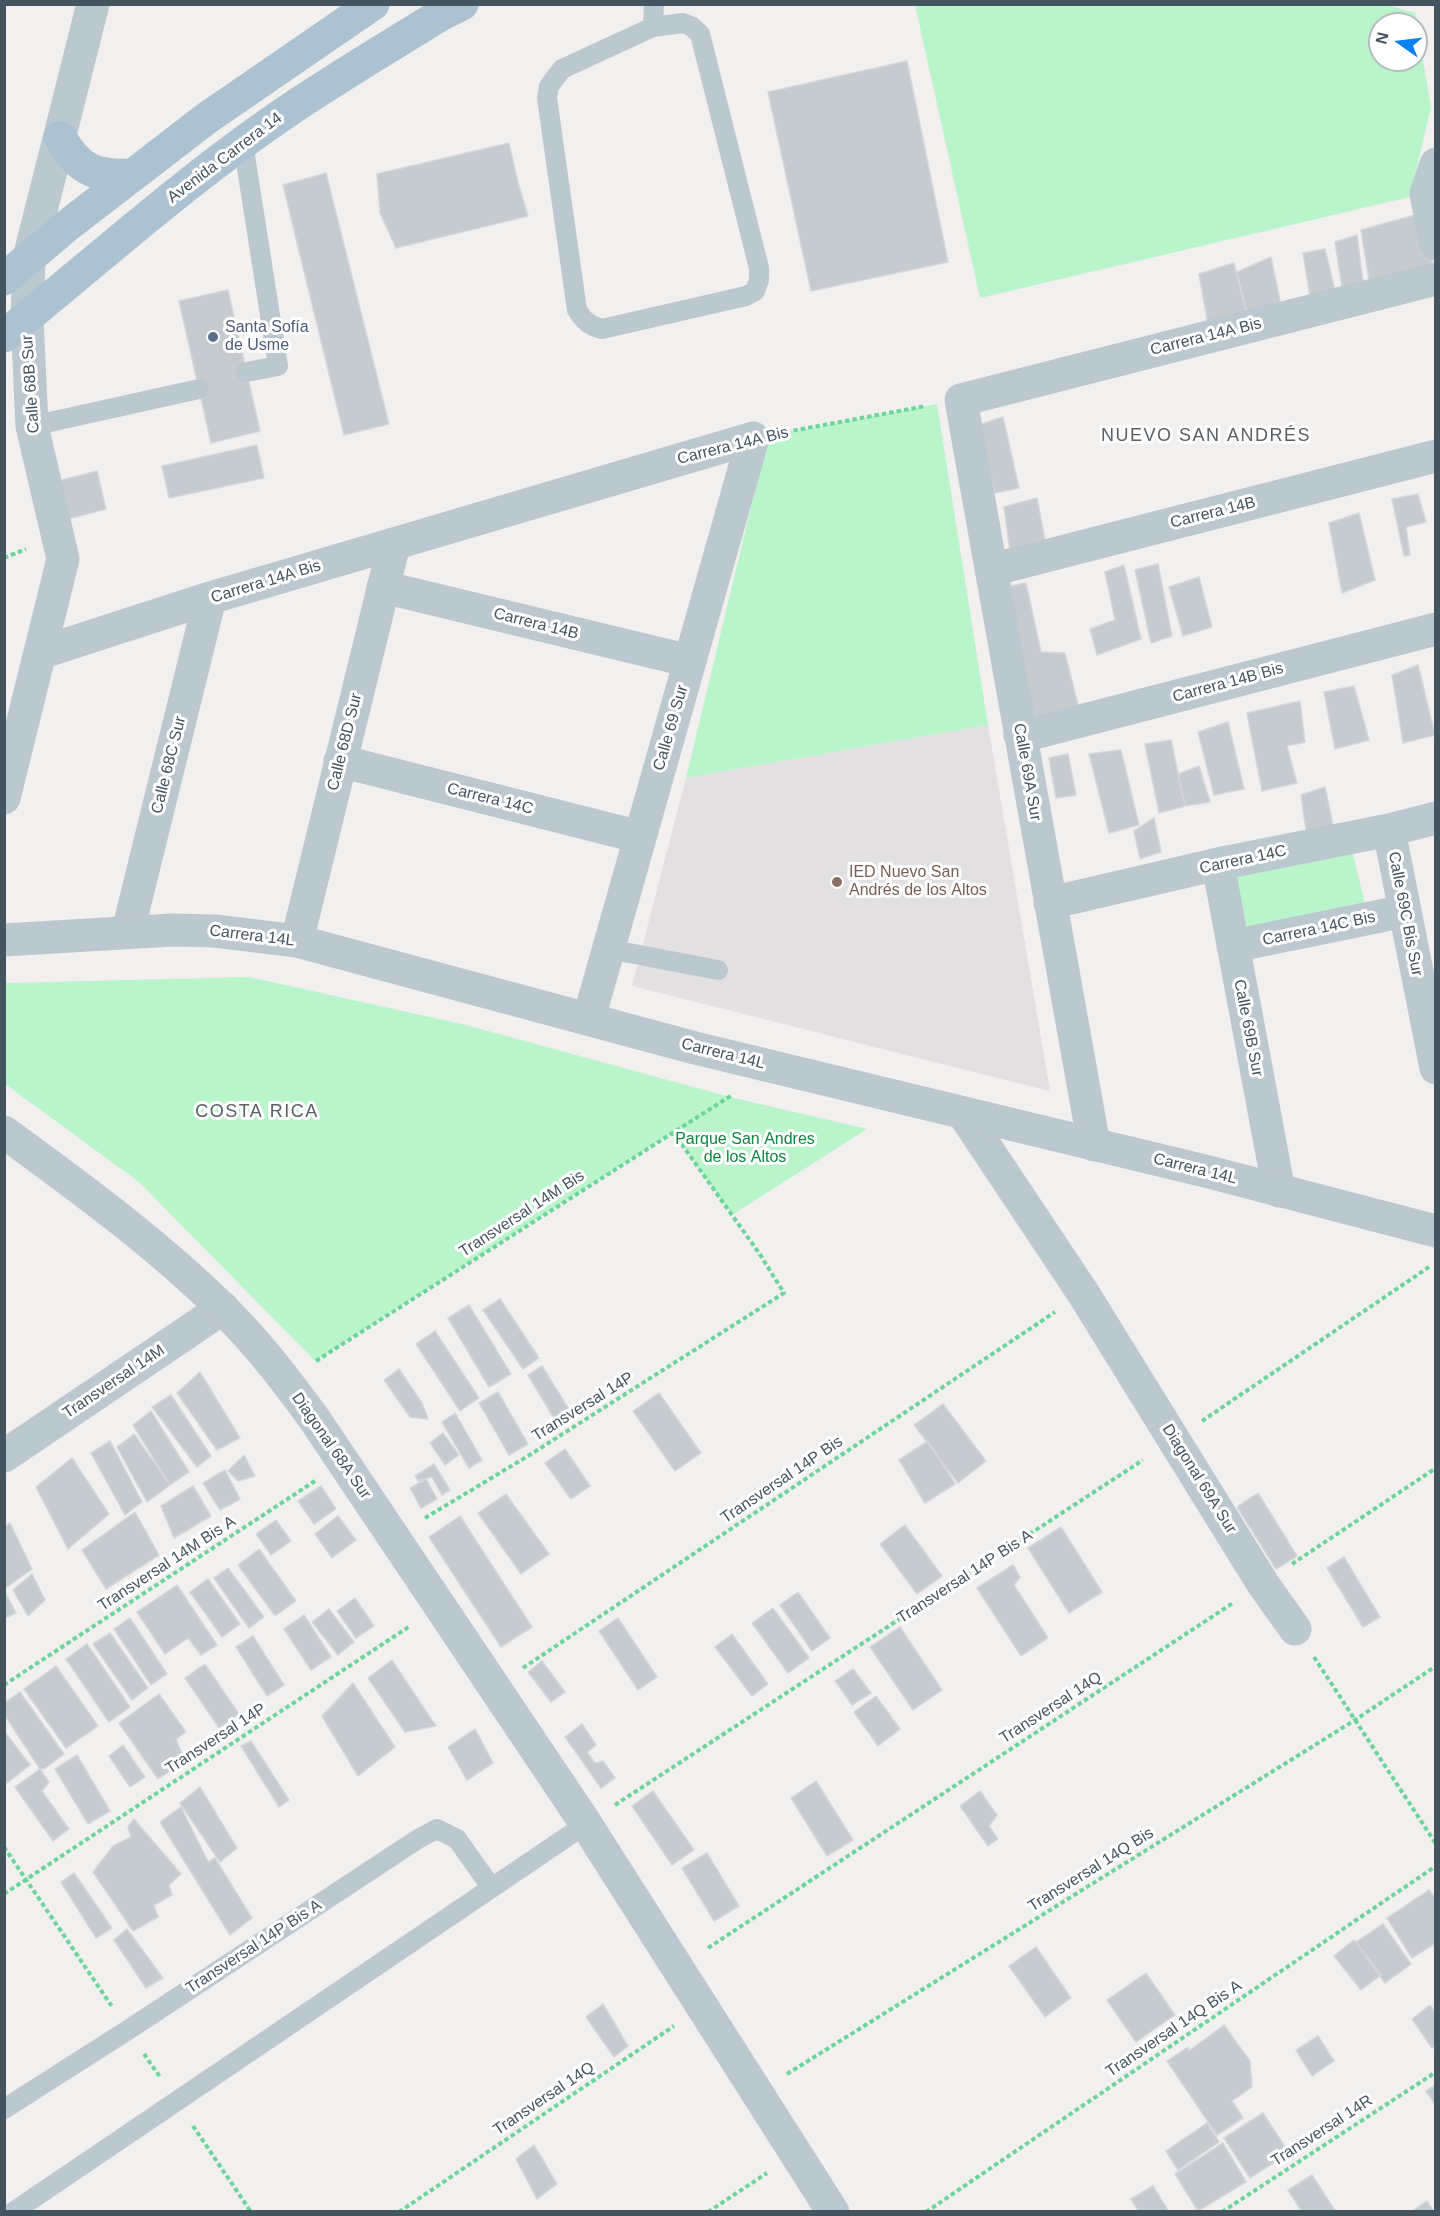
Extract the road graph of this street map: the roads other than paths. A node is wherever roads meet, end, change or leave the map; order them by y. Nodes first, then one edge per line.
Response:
1 (93, 4) edge
2 (373, 4) edge
3 (462, 4) edge
4 (654, 4) edge
5 (653, 27) junction
6 (60, 137) junction
7 (243, 143) junction
8 (132, 175) junction
9 (1431, 179) edge
10 (1436, 244) edge
11 (29, 258) junction
12 (4, 279) edge
13 (1436, 279) edge
14 (16, 327) edge
15 (246, 372) dead end
16 (199, 389) dead end
17 (961, 400) joint
18 (32, 426) junction
19 (753, 438) joint
20 (1436, 456) edge
21 (394, 544) junction
22 (991, 570) junction
23 (383, 587) junction
24 (210, 598) junction
25 (1436, 629) edge
26 (40, 652) junction
27 (690, 661) junction
28 (1020, 735) junction
29 (340, 761) junction
30 (4, 798) edge
31 (1436, 818) edge
32 (1389, 830) junction
33 (640, 837) junction
34 (1218, 864) junction
35 (1050, 903) junction
36 (1405, 911) junction
37 (128, 931) junction
38 (4, 940) edge
39 (297, 941) junction
40 (1233, 946) junction
41 (608, 950) junction
42 (718, 970) dead end
43 (589, 1018) junction
44 (1436, 1068) edge
45 (963, 1113) junction
46 (4, 1132) edge
47 (1094, 1145) junction
48 (1279, 1191) junction
49 (1436, 1231) edge
50 (223, 1308) junction
51 (4, 1456) edge
52 (1295, 1629) road end
53 (586, 1824) junction
54 (491, 1887) junction
55 (4, 2109) edge
56 (13, 2211) edge
57 (834, 2211) edge

1 - 6 street, Calle 68B Sur
2 - 8 main road
3 - 7 main road, Avenida Carrera 14
4 - 5 lane
5 - 5 lane
6 - 8 main road
6 - 11 street, Calle 68B Sur
7 - 14 main road, Avenida Carrera 14
7 - 15 lane
8 - 11 main road
9 - 10 street
11 - 12 main road
11 - 14 street, Calle 68B Sur
13 - 17 street, Carrera 14A Bis
14 - 18 street, Calle 68B Sur
16 - 18 lane
17 - 22 street, Calle 69A Sur
18 - 26 street, Calle 68B Sur
19 - 21 street, Carrera 14A Bis
19 - 27 street, Calle 69 Sur
20 - 22 street, Carrera 14B
21 - 23 street, Calle 68D Sur
21 - 24 street, Carrera 14A Bis
22 - 28 street, Calle 69A Sur
23 - 27 street, Carrera 14B
23 - 29 street, Calle 68D Sur
24 - 26 street, Carrera 14A Bis
24 - 37 street, Calle 68C Sur
25 - 28 street, Carrera 14B Bis
26 - 30 street, Calle 68B Sur
27 - 33 street, Calle 69 Sur
28 - 35 street, Calle 69A Sur
29 - 33 street, Carrera 14C
29 - 39 street, Calle 68D Sur
31 - 32 street, Carrera 14C
32 - 34 street, Carrera 14C
32 - 36 street, Calle 69C Bis Sur
33 - 41 street, Calle 69 Sur
34 - 35 street, Carrera 14C
34 - 40 street, Calle 69B Sur
35 - 47 street, Calle 69A Sur
36 - 40 street, Carrera 14C Bis
36 - 44 street, Calle 69C Bis Sur
37 - 38 street, Carrera 14L
37 - 39 street, Carrera 14L
39 - 43 street, Carrera 14L
40 - 48 street, Calle 69B Sur
41 - 42 lane
41 - 43 street, Calle 69 Sur
43 - 45 street, Carrera 14L
45 - 47 street, Carrera 14L
45 - 52 street, Diagonal 69A Sur
46 - 50 street, Diagonal 68A Sur
47 - 48 street, Carrera 14L
48 - 49 street, Carrera 14L
50 - 51 street, Transversal 14M
50 - 53 street, Diagonal 68A Sur
53 - 54 lane
53 - 57 street, Diagonal 68A Sur
54 - 55 lane, Transversal 14P Bis A
54 - 56 lane

